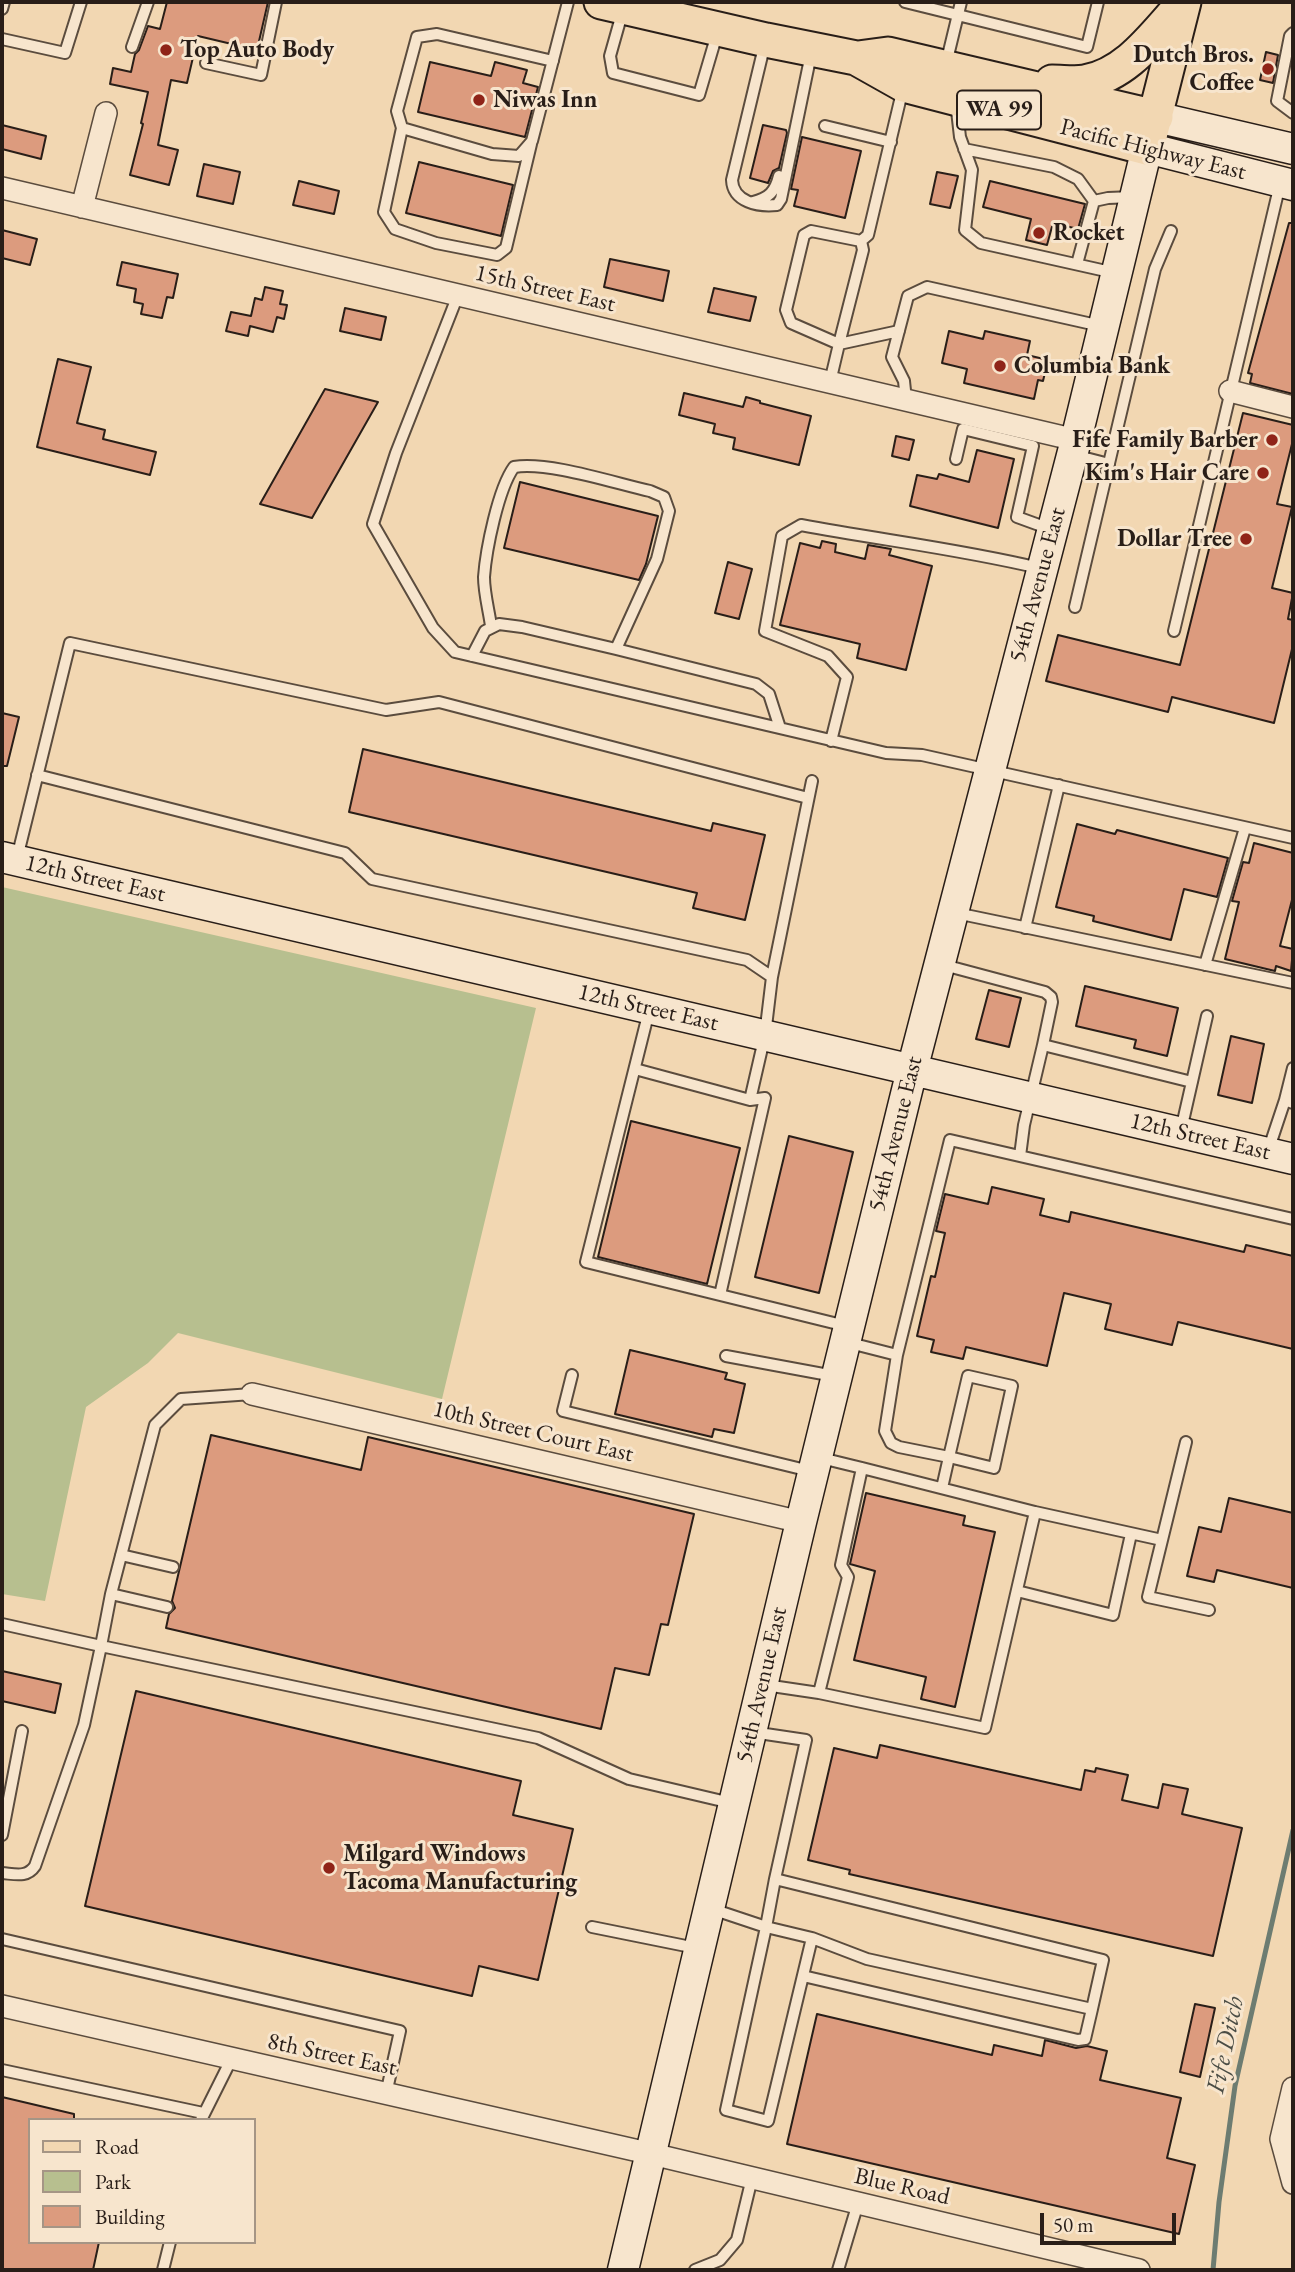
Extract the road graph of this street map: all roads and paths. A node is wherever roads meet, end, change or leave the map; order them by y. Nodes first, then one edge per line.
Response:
1 (4, 2) edge
2 (81, 2) edge
3 (148, 2) edge
4 (276, 2) edge
5 (568, 2) edge
6 (905, 2) edge
7 (961, 2) edge
8 (1098, 2) edge
9 (1184, 2) edge
10 (625, 5) edge
11 (2, 9) edge
12 (958, 14) junction
13 (719, 29) junction
14 (1293, 33) edge
15 (2, 39) edge
16 (766, 40) junction
17 (132, 47) dead end
18 (812, 48) junction
19 (856, 58) junction
20 (553, 61) junction
21 (206, 63) dead end
22 (946, 67) junction
23 (1003, 80) junction
24 (904, 86) junction
25 (956, 99) junction
26 (1291, 111) edge
27 (106, 113) dead end
28 (1156, 117) junction
29 (825, 126) dead end
30 (402, 128) junction
31 (532, 141) junction
32 (891, 142) junction
33 (1147, 148) junction
34 (964, 149) junction
35 (1293, 149) edge
36 (1287, 183) edge
37 (2, 188) edge
38 (1135, 197) junction
39 (1094, 201) junction
40 (82, 206) junction
41 (1171, 231) dead end
42 (861, 241) junction
43 (1077, 264) junction
44 (1116, 274) junction
45 (458, 295) junction
46 (1104, 326) junction
47 (899, 331) junction
48 (839, 344) junction
49 (830, 382) junction
50 (1230, 391) junction
51 (906, 400) junction
52 (1293, 407) edge
53 (966, 422) junction
54 (1074, 448) junction
55 (956, 459) dead end
56 (1109, 464) junction
57 (1052, 530) junction
58 (1042, 568) junction
59 (1074, 607) dead end
60 (491, 626) junction
61 (1174, 631) dead end
62 (616, 649) junction
63 (472, 656) junction
64 (780, 729) junction
65 (831, 741) junction
66 (990, 769) junction
67 (37, 775) junction
68 (812, 781) dead end
69 (1059, 785) junction
70 (808, 798) junction
71 (1245, 828) junction
72 (1293, 838) edge
73 (9, 859) edge
74 (953, 913) junction
75 (1025, 928) junction
76 (940, 964) junction
77 (1205, 965) junction
78 (772, 977) junction
79 (1293, 984) edge
80 (650, 1009) junction
81 (1207, 1016) dead end
82 (765, 1035) junction
83 (1043, 1045) junction
84 (1293, 1068) edge
85 (635, 1069) junction
86 (912, 1070) junction
87 (1192, 1082) junction
88 (1031, 1098) junction
89 (750, 1100) junction
90 (1289, 1101) edge
91 (1181, 1133) junction
92 (1020, 1156) junction
93 (1280, 1156) edge
94 (1293, 1219) edge
95 (720, 1295) junction
96 (847, 1335) junction
97 (897, 1355) junction
98 (726, 1356) dead end
99 (572, 1375) dead end
100 (837, 1377) junction
101 (252, 1394) joint
102 (1186, 1442) dead end
103 (949, 1457) junction
104 (815, 1464) junction
105 (862, 1468) junction
106 (942, 1488) junction
107 (1035, 1512) junction
108 (801, 1522) junction
109 (1131, 1534) junction
110 (1162, 1540) junction
111 (121, 1555) junction
112 (173, 1567) dead end
113 (1017, 1591) junction
114 (111, 1594) junction
115 (167, 1607) dead end
116 (1209, 1610) dead end
117 (2, 1623) edge
118 (101, 1646) junction
119 (762, 1684) junction
120 (819, 1693) junction
121 (22, 1731) dead end
122 (751, 1731) junction
123 (734, 1804) junction
124 (2, 1835) edge
125 (2, 1873) edge
126 (775, 1879) junction
127 (709, 1908) junction
128 (592, 1927) dead end
129 (766, 1927) junction
130 (812, 1938) junction
131 (2, 1939) edge
132 (699, 1948) junction
133 (803, 1976) junction
134 (2, 2006) edge
135 (1092, 2009) junction
136 (231, 2060) junction
137 (2, 2070) edge
138 (1293, 2088) edge
139 (386, 2094) junction
140 (202, 2116) edge
141 (652, 2154) junction
142 (752, 2179) junction
143 (1293, 2183) edge
144 (858, 2203) junction
145 (170, 2244) edge
146 (1115, 2267) edge
147 (163, 2270) edge
148 (623, 2270) edge
149 (695, 2270) edge
150 (838, 2270) edge
151 (1139, 2270) edge

1 - 11 lane
2 - 15 lane
3 - 17 lane
4 - 21 lane
5 - 20 lane
6 - 12 lane
7 - 12 lane
8 - 12 lane
9 - 23 main road
9 - 28 main road, 54th Avenue East
10 - 13 main road, Pacific Highway East / WA 99
10 - 13 lane
12 - 22 lane
13 - 16 main road, Pacific Highway East / WA 99
14 - 26 lane
16 - 18 main road, Pacific Highway East / WA 99
16 - 18 lane
18 - 19 main road, Pacific Highway East / WA 99
19 - 22 main road, Pacific Highway East / WA 99
19 - 24 main road, Pacific Highway East / WA 99
20 - 30 lane
20 - 31 lane
22 - 23 main road, Pacific Highway East / WA 99
23 - 28 main road, Pacific Highway East / WA 99
24 - 25 main road, Pacific Highway East / WA 99
24 - 32 lane
25 - 33 main road, Pacific Highway East / WA 99
25 - 34 lane
27 - 40 street
28 - 33 main road, 54th Avenue East
28 - 35 main road, Pacific Highway East
29 - 32 lane
30 - 31 lane
30 - 31 lane
32 - 42 lane
33 - 36 main road, Pacific Highway East
33 - 38 main road, 54th Avenue East
34 - 39 lane
34 - 43 lane
36 - 50 lane
37 - 40 street, 15th Street East
38 - 39 lane
38 - 44 main road, 54th Avenue East
39 - 43 lane
40 - 45 street, 15th Street East
41 - 56 lane
42 - 48 lane
42 - 48 lane
43 - 44 lane
44 - 46 main road, 54th Avenue East
45 - 49 street, 15th Street East
45 - 63 lane
46 - 47 lane
46 - 54 main road, 54th Avenue East
47 - 48 lane
47 - 51 lane
48 - 49 lane
49 - 51 street, 15th Street East
50 - 52 street
50 - 61 lane
51 - 53 street, 15th Street East
53 - 54 street, 15th Street East
53 - 55 lane
53 - 57 lane
54 - 56 lane
54 - 57 main road, 54th Avenue East
56 - 59 lane
57 - 58 main road, 54th Avenue East
58 - 65 lane
58 - 66 main road, 54th Avenue East
60 - 62 lane
60 - 62 lane
60 - 63 lane
62 - 64 lane
63 - 64 lane
64 - 65 lane
65 - 66 lane
66 - 69 lane
66 - 74 main road, 54th Avenue East
67 - 70 lane
67 - 73 lane
67 - 78 lane
68 - 70 lane
69 - 71 lane
69 - 75 lane
70 - 78 lane
71 - 72 lane
71 - 77 lane
73 - 80 main road, 12th Street East
74 - 75 lane
74 - 76 main road, 54th Avenue East
75 - 77 lane
76 - 83 lane
76 - 86 main road, 54th Avenue East
77 - 79 lane
78 - 82 lane
80 - 82 main road, 12th Street East
80 - 85 lane
81 - 87 lane
82 - 86 main road, 12th Street East
82 - 89 lane
83 - 87 lane
83 - 88 lane
84 - 90 lane
85 - 89 lane
85 - 95 lane
86 - 88 main road, 12th Street East
86 - 96 main road, 54th Avenue East
87 - 91 lane
88 - 91 main road, 12th Street East
88 - 92 lane
89 - 95 lane
90 - 93 lane
91 - 93 main road, 12th Street East
92 - 94 lane
92 - 97 lane
95 - 96 lane
96 - 97 lane
96 - 100 main road, 54th Avenue East
97 - 103 lane
98 - 100 lane
99 - 104 lane
100 - 104 main road, 54th Avenue East
101 - 108 street, 10th Street Court East
101 - 111 lane
102 - 110 lane
103 - 103 lane
103 - 106 lane
104 - 105 lane
104 - 108 main road, 54th Avenue East
105 - 106 lane
105 - 120 lane
106 - 107 lane
107 - 109 lane
107 - 113 lane
108 - 119 main road, 54th Avenue East
109 - 110 lane
109 - 113 lane
110 - 116 lane
111 - 112 lane
111 - 114 lane
113 - 120 lane
114 - 115 lane
114 - 118 lane
117 - 118 lane
118 - 123 lane
118 - 125 lane
119 - 120 lane
119 - 122 main road, 54th Avenue East
121 - 124 lane
122 - 123 main road, 54th Avenue East
122 - 126 lane
123 - 127 main road, 54th Avenue East
126 - 129 lane
126 - 135 lane
127 - 129 lane
127 - 132 main road, 54th Avenue East
128 - 132 lane
129 - 130 lane
129 - 133 lane
130 - 133 lane
130 - 135 lane
131 - 139 lane
132 - 141 main road, 54th Avenue East
133 - 135 lane
134 - 136 street, 8th Street East
136 - 139 street, 8th Street East
136 - 140 lane
137 - 140 lane
138 - 143 street
139 - 141 street, 8th Street East
141 - 142 street, Blue Road
141 - 148 main road, 54th Avenue East
142 - 144 street, Blue Road
142 - 149 lane
144 - 146 street, Blue Road
144 - 150 lane
145 - 147 lane
146 - 151 street, Blue Road

